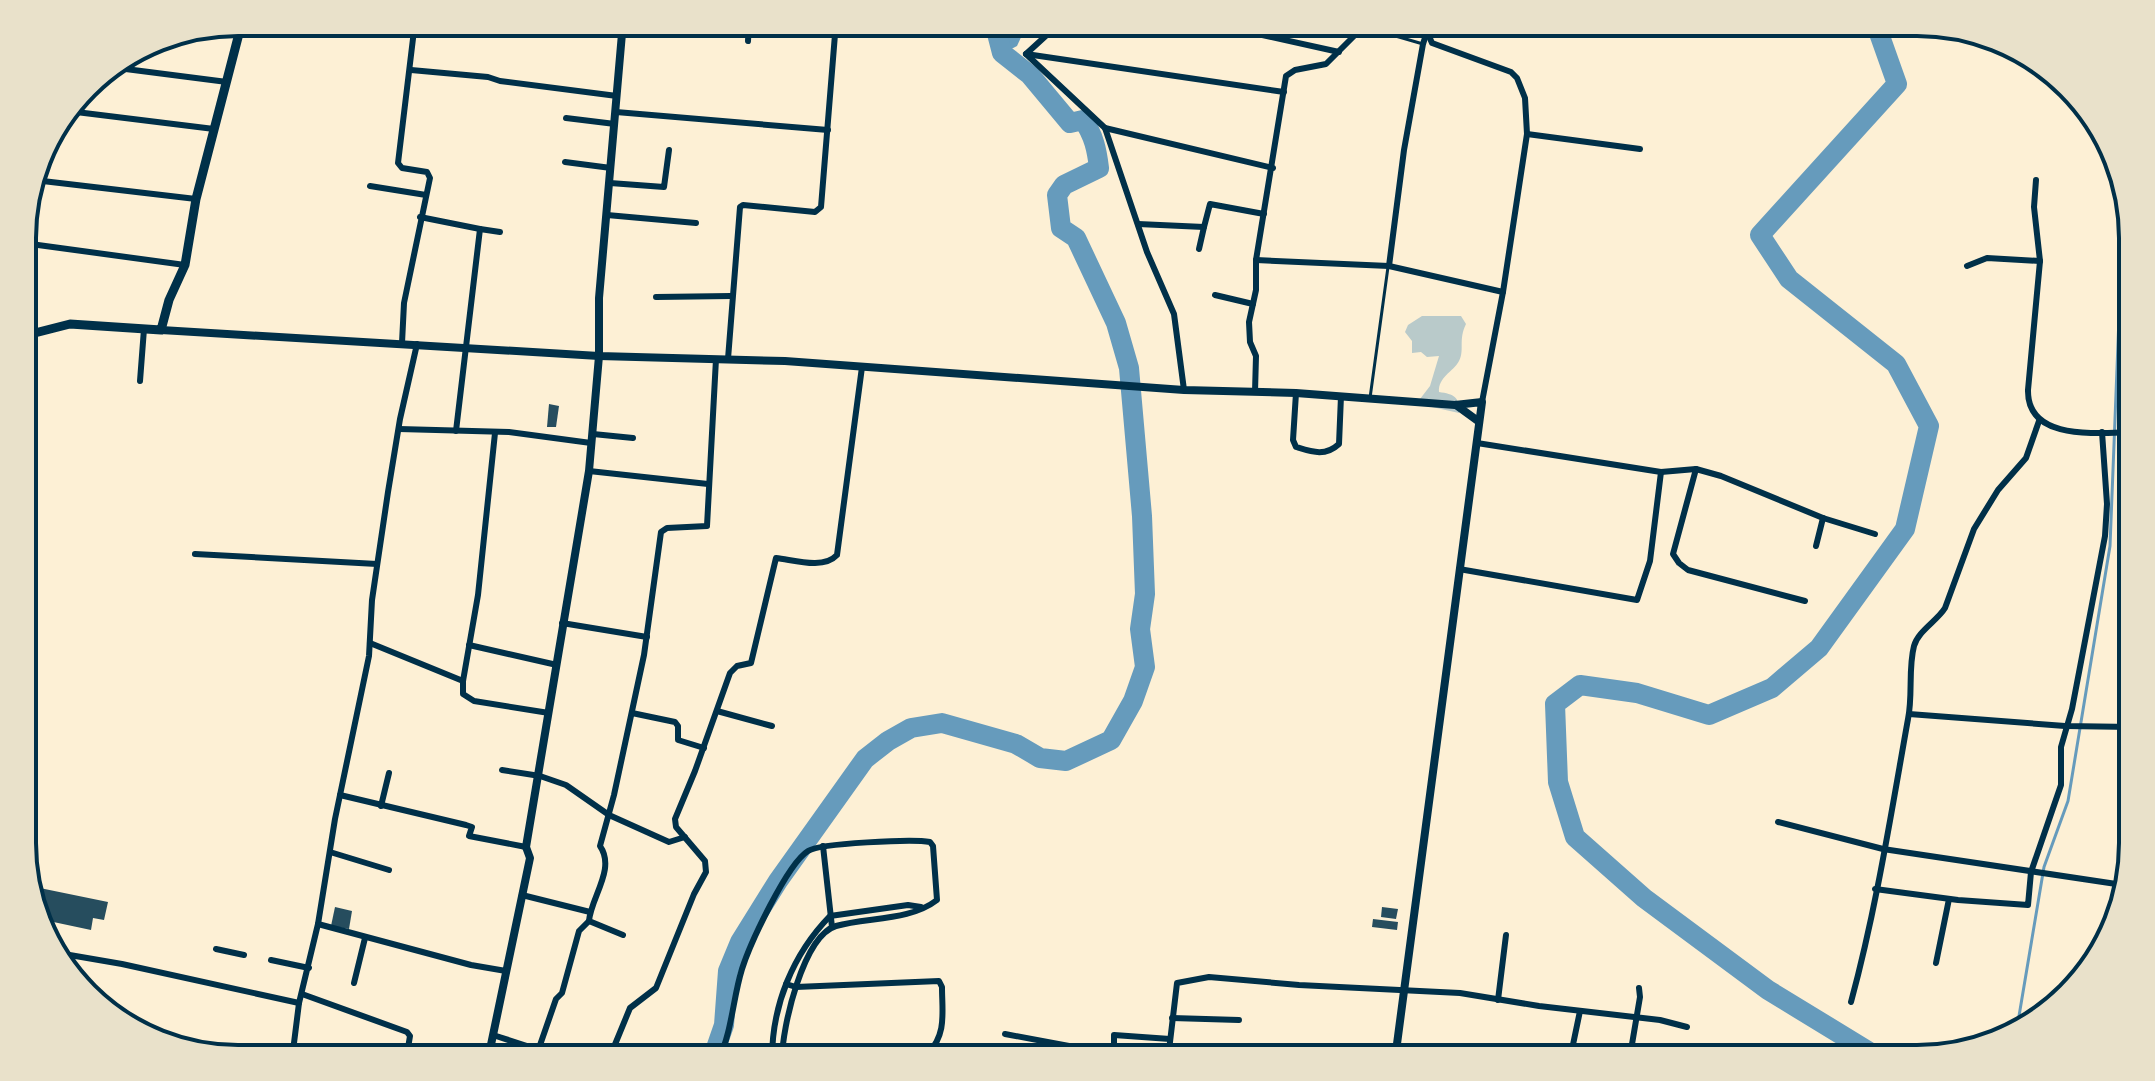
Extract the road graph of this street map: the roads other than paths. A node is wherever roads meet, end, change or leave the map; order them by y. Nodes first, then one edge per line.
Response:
1 (238, 36) edge
2 (414, 36) edge
3 (622, 36) edge
4 (748, 36) edge
5 (835, 36) edge
6 (1046, 36) edge
7 (1266, 36) edge
8 (1354, 36) edge
9 (1396, 36) edge
10 (1427, 36) edge
11 (1429, 36) edge
12 (748, 41) dead end
13 (1423, 44) junction
14 (1339, 52) junction
15 (1026, 54) junction
16 (127, 69) edge
17 (411, 70) junction
18 (227, 82) junction
19 (1284, 92) junction
20 (617, 96) junction
21 (80, 112) edge
22 (616, 112) junction
23 (566, 118) dead end
24 (615, 124) junction
25 (1105, 128) junction
26 (214, 129) junction
27 (828, 130) junction
28 (1527, 134) junction
29 (1640, 149) dead end
30 (669, 150) dead end
31 (565, 162) dead end
32 (611, 168) junction
33 (1273, 168) junction
34 (2036, 180) dead end
35 (45, 181) edge
36 (610, 183) junction
37 (370, 186) dead end
38 (426, 195) junction
39 (196, 199) junction
40 (1264, 214) junction
41 (607, 215) junction
42 (420, 217) junction
43 (696, 223) dead end
44 (1138, 224) junction
45 (1204, 227) junction
46 (480, 229) junction
47 (500, 232) dead end
48 (38, 245) dead end
49 (1199, 249) dead end
50 (1256, 260) junction
51 (2040, 261) junction
52 (185, 265) junction
53 (1389, 266) junction
54 (1967, 266) dead end
55 (1503, 292) junction
56 (1215, 295) dead end
57 (731, 296) junction
58 (656, 297) dead end
59 (1253, 304) junction
60 (144, 329) junction
61 (161, 330) junction
62 (36, 333) edge
63 (402, 343) junction
64 (417, 344) junction
65 (465, 347) junction
66 (599, 356) junction
67 (716, 359) junction
68 (728, 359) junction
69 (862, 367) junction
70 (140, 381) dead end
71 (1184, 390) junction
72 (1255, 392) junction
73 (1296, 393) junction
74 (1341, 396) junction
75 (1370, 398) junction
76 (1482, 402) junction
77 (1455, 405) junction
78 (1478, 421) junction
79 (2039, 421) junction
80 (399, 429) junction
81 (456, 431) junction
82 (2104, 432) junction
83 (2119, 432) edge
84 (495, 433) junction
85 (592, 438) junction
86 (633, 438) dead end
87 (1477, 443) junction
88 (1696, 469) junction
89 (589, 471) junction
90 (1661, 472) junction
91 (708, 484) junction
92 (1823, 518) junction
93 (1875, 534) dead end
94 (1816, 546) dead end
95 (195, 554) dead end
96 (377, 564) junction
97 (1459, 569) junction
98 (1805, 601) dead end
99 (562, 623) junction
100 (647, 637) junction
101 (370, 643) junction
102 (469, 645) junction
103 (557, 665) junction
104 (463, 681) junction
105 (717, 711) junction
106 (549, 713) junction
107 (632, 713) junction
108 (1909, 714) junction
109 (772, 726) dead end
110 (2071, 726) junction
111 (2119, 727) edge
112 (704, 748) junction
113 (502, 770) dead end
114 (389, 773) dead end
115 (540, 776) junction
116 (340, 795) junction
117 (381, 806) junction
118 (609, 815) junction
119 (1778, 822) dead end
120 (685, 837) junction
121 (823, 846) junction
122 (526, 847) junction
123 (1883, 849) junction
124 (330, 852) junction
125 (389, 870) dead end
126 (2031, 872) junction
127 (2115, 884) edge
128 (1875, 889) junction
129 (522, 895) junction
130 (1949, 899) junction
131 (921, 907) junction
132 (590, 912) junction
133 (830, 916) junction
134 (589, 921) junction
135 (318, 924) junction
136 (832, 927) junction
137 (623, 935) dead end
138 (1506, 935) dead end
139 (365, 938) junction
140 (216, 949) dead end
141 (70, 955) edge
142 (244, 955) dead end
143 (271, 960) dead end
144 (1936, 963) dead end
145 (309, 968) junction
146 (506, 971) junction
147 (354, 983) dead end
148 (786, 984) junction
149 (796, 987) junction
150 (1639, 988) dead end
151 (1403, 989) junction
152 (302, 994) junction
153 (1498, 1000) junction
154 (1851, 1002) dead end
155 (299, 1003) junction
156 (1580, 1011) junction
157 (1172, 1018) junction
158 (1637, 1019) junction
159 (1239, 1020) dead end
160 (1687, 1027) dead end
161 (1005, 1034) dead end
162 (493, 1035) junction
163 (1170, 1039) junction
164 (294, 1045) edge
165 (408, 1045) edge
166 (491, 1045) edge
167 (528, 1045) edge
168 (540, 1045) edge
169 (615, 1045) edge
170 (723, 1045) edge
171 (773, 1045) edge
172 (783, 1045) edge
173 (937, 1045) edge
174 (1064, 1045) edge
175 (1114, 1045) edge
176 (1169, 1045) edge
177 (1397, 1045) edge
178 (1573, 1045) edge
179 (1632, 1045) edge

1 - 18 main road
2 - 17 street
3 - 20 street
4 - 12 street
5 - 27 street
6 - 15 street
7 - 14 street
8 - 14 street
9 - 13 lane
10 - 13 street
11 - 28 street
13 - 53 street
14 - 19 street
15 - 19 street
15 - 25 street
16 - 18 street
17 - 20 street
17 - 38 street
18 - 26 main road
19 - 33 street
20 - 22 street
21 - 26 street
22 - 24 street
22 - 27 street
23 - 24 street
24 - 32 street
25 - 33 street
25 - 44 street
26 - 39 main road
27 - 57 street
28 - 29 street
28 - 55 street
30 - 36 street
31 - 32 street
32 - 36 street
33 - 40 street
34 - 51 street
35 - 39 street
36 - 41 street
37 - 38 street
38 - 42 street
39 - 52 main road
40 - 45 street
40 - 50 street
41 - 43 street
41 - 66 street
42 - 46 street
42 - 63 street
44 - 45 street
44 - 71 street
45 - 49 street
46 - 47 street
46 - 65 street
48 - 52 street
50 - 53 street
50 - 59 street
51 - 54 street
51 - 79 street
52 - 61 main road
53 - 55 street
53 - 75 lane
55 - 76 street
56 - 59 street
57 - 58 street
57 - 68 street
59 - 72 street
60 - 61 main road
60 - 62 main road
60 - 70 street
61 - 63 street
63 - 64 street
64 - 65 street
64 - 80 street
65 - 66 street
65 - 81 street
66 - 67 street
66 - 85 street
67 - 68 street
67 - 91 street
68 - 69 street
69 - 71 street
69 - 105 street
71 - 72 street
72 - 73 street
73 - 74 street
73 - 74 street
74 - 75 street
75 - 77 street
76 - 77 street
76 - 78 street
77 - 78 street
78 - 87 street
79 - 82 street
79 - 108 street
80 - 81 street
80 - 96 street
81 - 84 street
82 - 83 street
82 - 110 street
84 - 85 street
84 - 102 street
85 - 86 street
85 - 89 street
87 - 90 street
87 - 97 street
88 - 90 street
88 - 92 street
88 - 98 street
89 - 91 street
89 - 99 street
90 - 97 street
91 - 100 street
92 - 93 street
92 - 94 street
95 - 96 street
96 - 101 street
97 - 151 street
99 - 100 street
99 - 103 street
100 - 107 street
101 - 104 street
101 - 116 street
102 - 103 street
102 - 104 street
103 - 106 street
104 - 106 street
105 - 109 street
105 - 112 street
106 - 115 street
107 - 112 street
107 - 118 street
108 - 110 street
108 - 123 street
110 - 111 street
110 - 126 street
112 - 120 street
113 - 115 street
114 - 117 street
115 - 118 street
115 - 122 street
116 - 117 street
116 - 124 street
117 - 122 street
118 - 120 street
118 - 132 street
119 - 123 street
120 - 169 street
121 - 131 street
121 - 133 street
121 - 170 street
122 - 129 street
123 - 126 street
123 - 128 street
124 - 125 street
124 - 135 street
126 - 127 street
126 - 130 street
128 - 130 street
128 - 154 street
129 - 132 street
129 - 146 street
130 - 144 street
131 - 133 street
131 - 136 street
132 - 134 street
133 - 136 street
133 - 148 street
134 - 137 street
134 - 168 street
135 - 139 street
135 - 145 street
136 - 149 street
138 - 153 street
139 - 146 street
139 - 147 street
140 - 142 street
141 - 155 street
143 - 145 street
145 - 152 street
146 - 162 street
148 - 149 street
148 - 171 street
149 - 172 street
149 - 173 street
150 - 158 street
151 - 153 street
151 - 157 street
151 - 177 street
152 - 155 street
152 - 165 street
153 - 156 street
155 - 164 street
156 - 158 street
156 - 178 street
157 - 159 street
157 - 163 street
158 - 160 street
158 - 179 street
161 - 174 street
162 - 166 street
162 - 167 street
163 - 175 street
163 - 176 street

